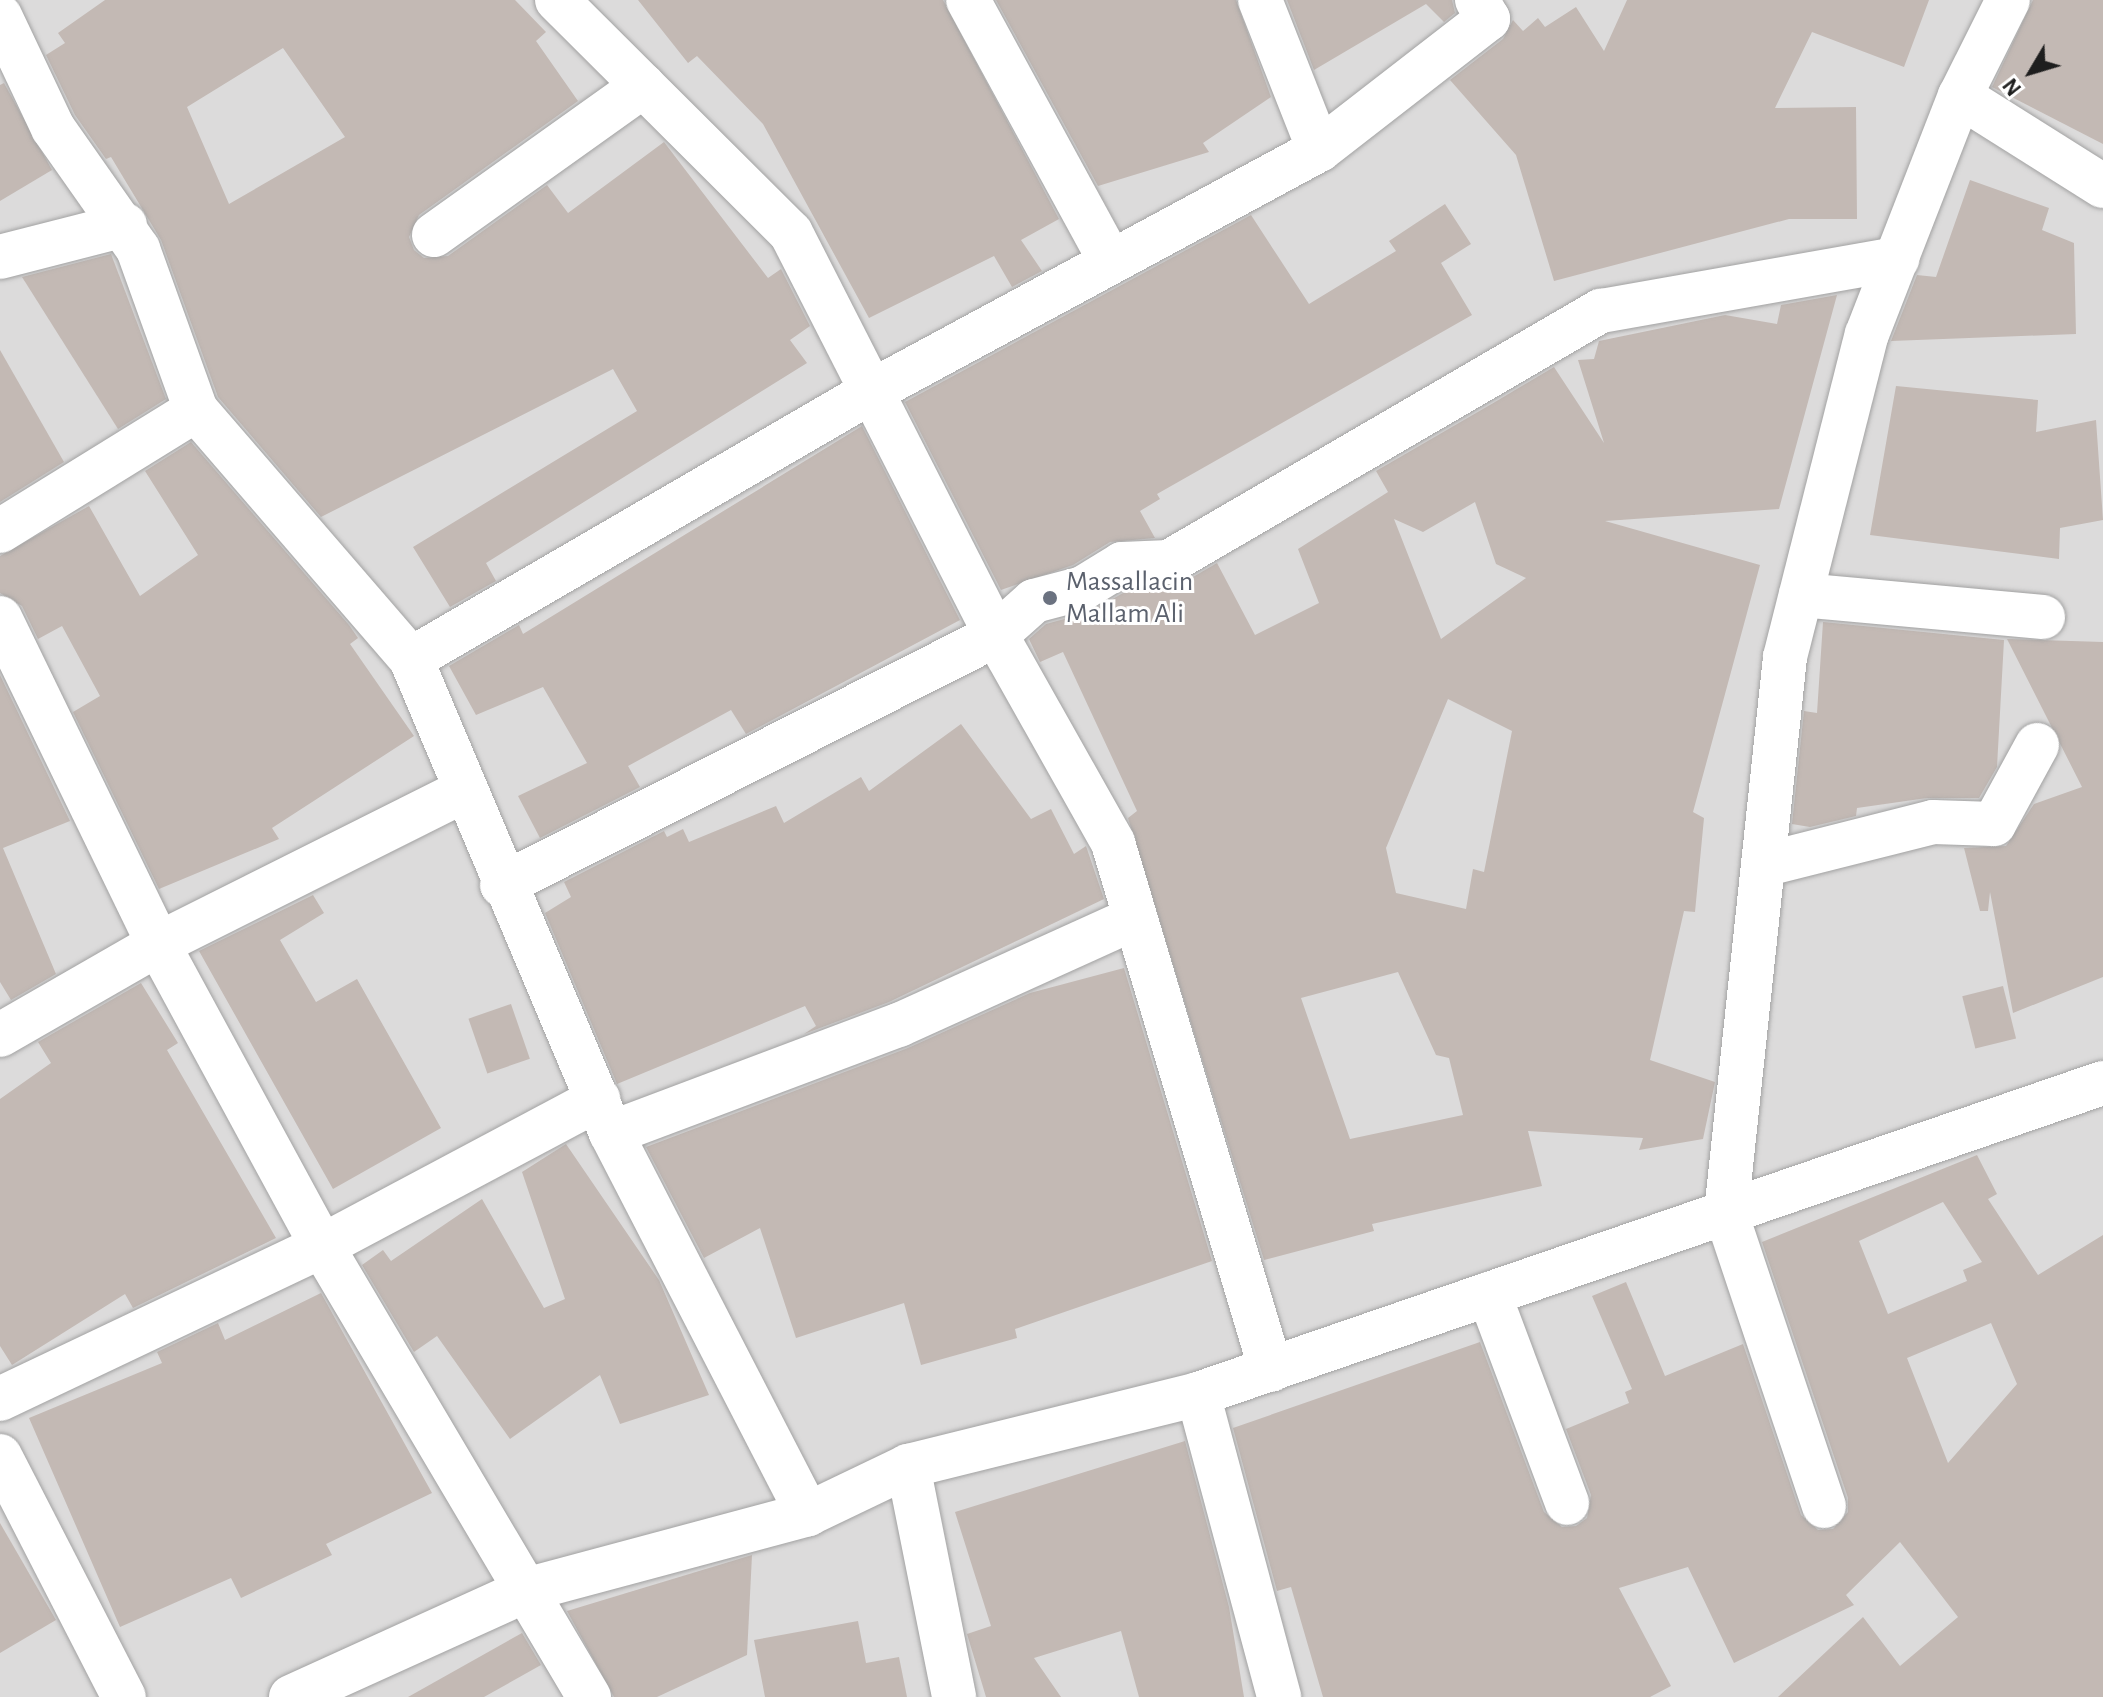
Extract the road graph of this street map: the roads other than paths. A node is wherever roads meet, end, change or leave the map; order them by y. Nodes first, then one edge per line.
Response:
1 (557, 0) edge
2 (968, 0) edge
3 (1260, 0) edge
4 (1477, 0) edge
5 (2008, 0) edge
6 (0, 16) edge
7 (643, 86) junction
8 (1960, 96) junction
9 (1319, 150) junction
10 (2103, 186) edge
11 (125, 225) junction
12 (434, 235) dead end
13 (0, 257) edge
14 (1109, 259) junction
15 (1897, 259) junction
16 (874, 390) junction
17 (196, 410) junction
18 (0, 531) edge
19 (1801, 595) junction
20 (2043, 617) dead end
21 (0, 618) edge
22 (996, 635) junction
23 (411, 659) junction
24 (2037, 745) dead end
25 (466, 790) junction
26 (1763, 865) junction
27 (502, 885) junction
28 (1135, 918) junction
29 (158, 944) junction
30 (0, 1035) edge
31 (2103, 1083) edge
32 (605, 1116) junction
33 (1726, 1213) junction
34 (322, 1246) junction
35 (1489, 1294) junction
36 (1271, 1370) junction
37 (1198, 1394) junction
38 (0, 1399) edge
39 (0, 1456) edge
40 (908, 1466) junction
41 (1567, 1503) dead end
42 (1824, 1506) dead end
43 (808, 1514) junction
44 (529, 1589) junction
45 (124, 1697) edge
46 (291, 1697) edge
47 (589, 1697) edge
48 (954, 1697) edge
49 (1279, 1697) edge

1 - 7 street
2 - 14 street
3 - 9 street
4 - 9 street
5 - 8 street
6 - 11 street
7 - 12 street
7 - 16 street
8 - 10 street
8 - 15 street
9 - 14 street
11 - 13 street
11 - 17 street
14 - 16 street
15 - 19 street
15 - 22 street
16 - 22 street
16 - 23 street
17 - 18 street
17 - 23 street
19 - 20 street
19 - 26 street
21 - 29 street
22 - 27 street
22 - 28 street
23 - 25 street
24 - 26 street
25 - 27 street
25 - 29 street
26 - 33 street
27 - 32 street
28 - 32 street
28 - 36 street
29 - 30 street
29 - 34 street
31 - 33 street
32 - 34 street
32 - 43 street
33 - 35 street
33 - 42 street
34 - 38 street
34 - 44 street
35 - 36 street
35 - 41 street
36 - 37 street
37 - 40 street
37 - 49 street
39 - 45 street
40 - 43 street
40 - 48 street
43 - 44 street
44 - 46 street
44 - 47 street

